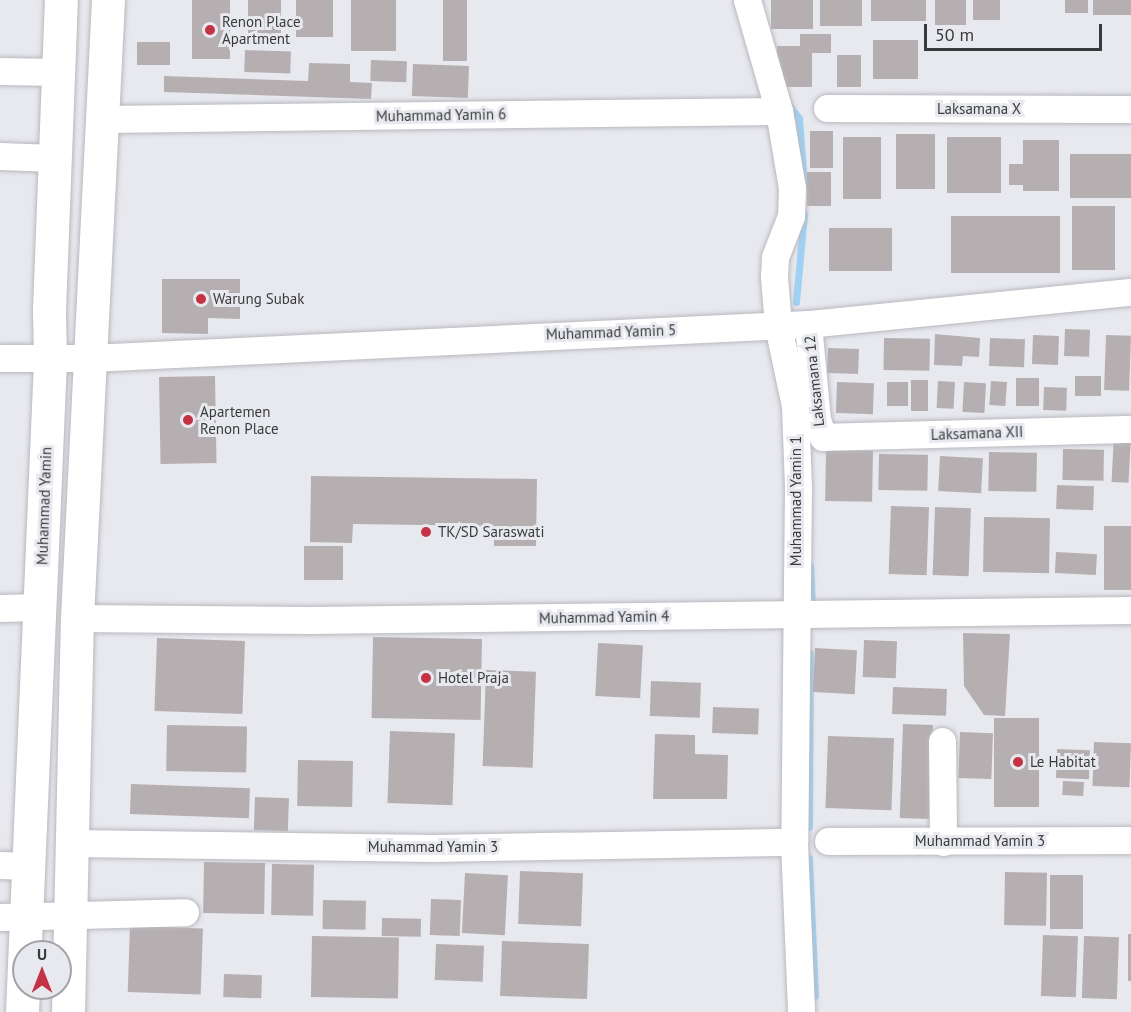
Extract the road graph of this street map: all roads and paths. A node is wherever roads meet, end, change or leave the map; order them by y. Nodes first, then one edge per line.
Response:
1 (61, 0) edge
2 (108, 0) edge
3 (747, 0) edge
4 (0, 71) edge
5 (58, 72) junction
6 (827, 108) dead end
7 (1131, 109) edge
8 (779, 111) junction
9 (104, 119) junction
10 (0, 156) edge
11 (55, 158) junction
12 (1131, 292) edge
13 (808, 324) junction
14 (778, 326) junction
15 (0, 358) edge
16 (90, 358) junction
17 (50, 359) junction
18 (1131, 429) edge
19 (823, 437) joint
20 (40, 607) junction
21 (0, 608) edge
22 (1131, 610) edge
23 (796, 615) junction
24 (77, 618) junction
25 (942, 741) dead end
26 (1131, 840) edge
27 (828, 841) dead end
28 (794, 842) junction
29 (943, 842) junction
30 (72, 843) junction
31 (14, 865) edge
32 (185, 912) dead end
33 (71, 914) junction
34 (12, 917) edge
35 (22, 1012) edge
36 (68, 1012) edge
37 (792, 1012) edge
38 (801, 1012) edge
39 (812, 1012) edge

1 - 5 main road, Muhammad Yamin
2 - 9 main road
3 - 8 street, Muhammad Yamin 1
4 - 5 street
5 - 11 main road, Muhammad Yamin
6 - 7 street, Laksamana X
8 - 9 street, Muhammad Yamin 6
8 - 14 street, Muhammad Yamin 1
9 - 16 main road
10 - 11 street
11 - 17 main road, Muhammad Yamin
12 - 13 street, Muhammad Yamin 5
13 - 14 street, Muhammad Yamin 5
13 - 19 street, Laksamana 12
14 - 16 street, Muhammad Yamin 5
14 - 23 street, Muhammad Yamin 1
15 - 17 street, Muhammad Yamin 5
16 - 17 street, Muhammad Yamin 5
16 - 24 main road
17 - 20 main road, Muhammad Yamin
18 - 19 street, Laksamana XII
20 - 21 street
20 - 31 main road, Muhammad Yamin
22 - 23 street, Muhammad Yamin 4
23 - 24 street, Muhammad Yamin 4
23 - 28 street, Muhammad Yamin 1
24 - 30 main road
25 - 29 street
26 - 29 street, Muhammad Yamin 3
27 - 29 street, Muhammad Yamin 3
28 - 30 street, Muhammad Yamin 3
28 - 38 street, Muhammad Yamin 1
30 - 33 main road
31 - 34 main road, Muhammad Yamin
32 - 33 street
33 - 34 street
33 - 36 main road
34 - 35 main road, Muhammad Yamin
37 - 38 street
38 - 39 street

